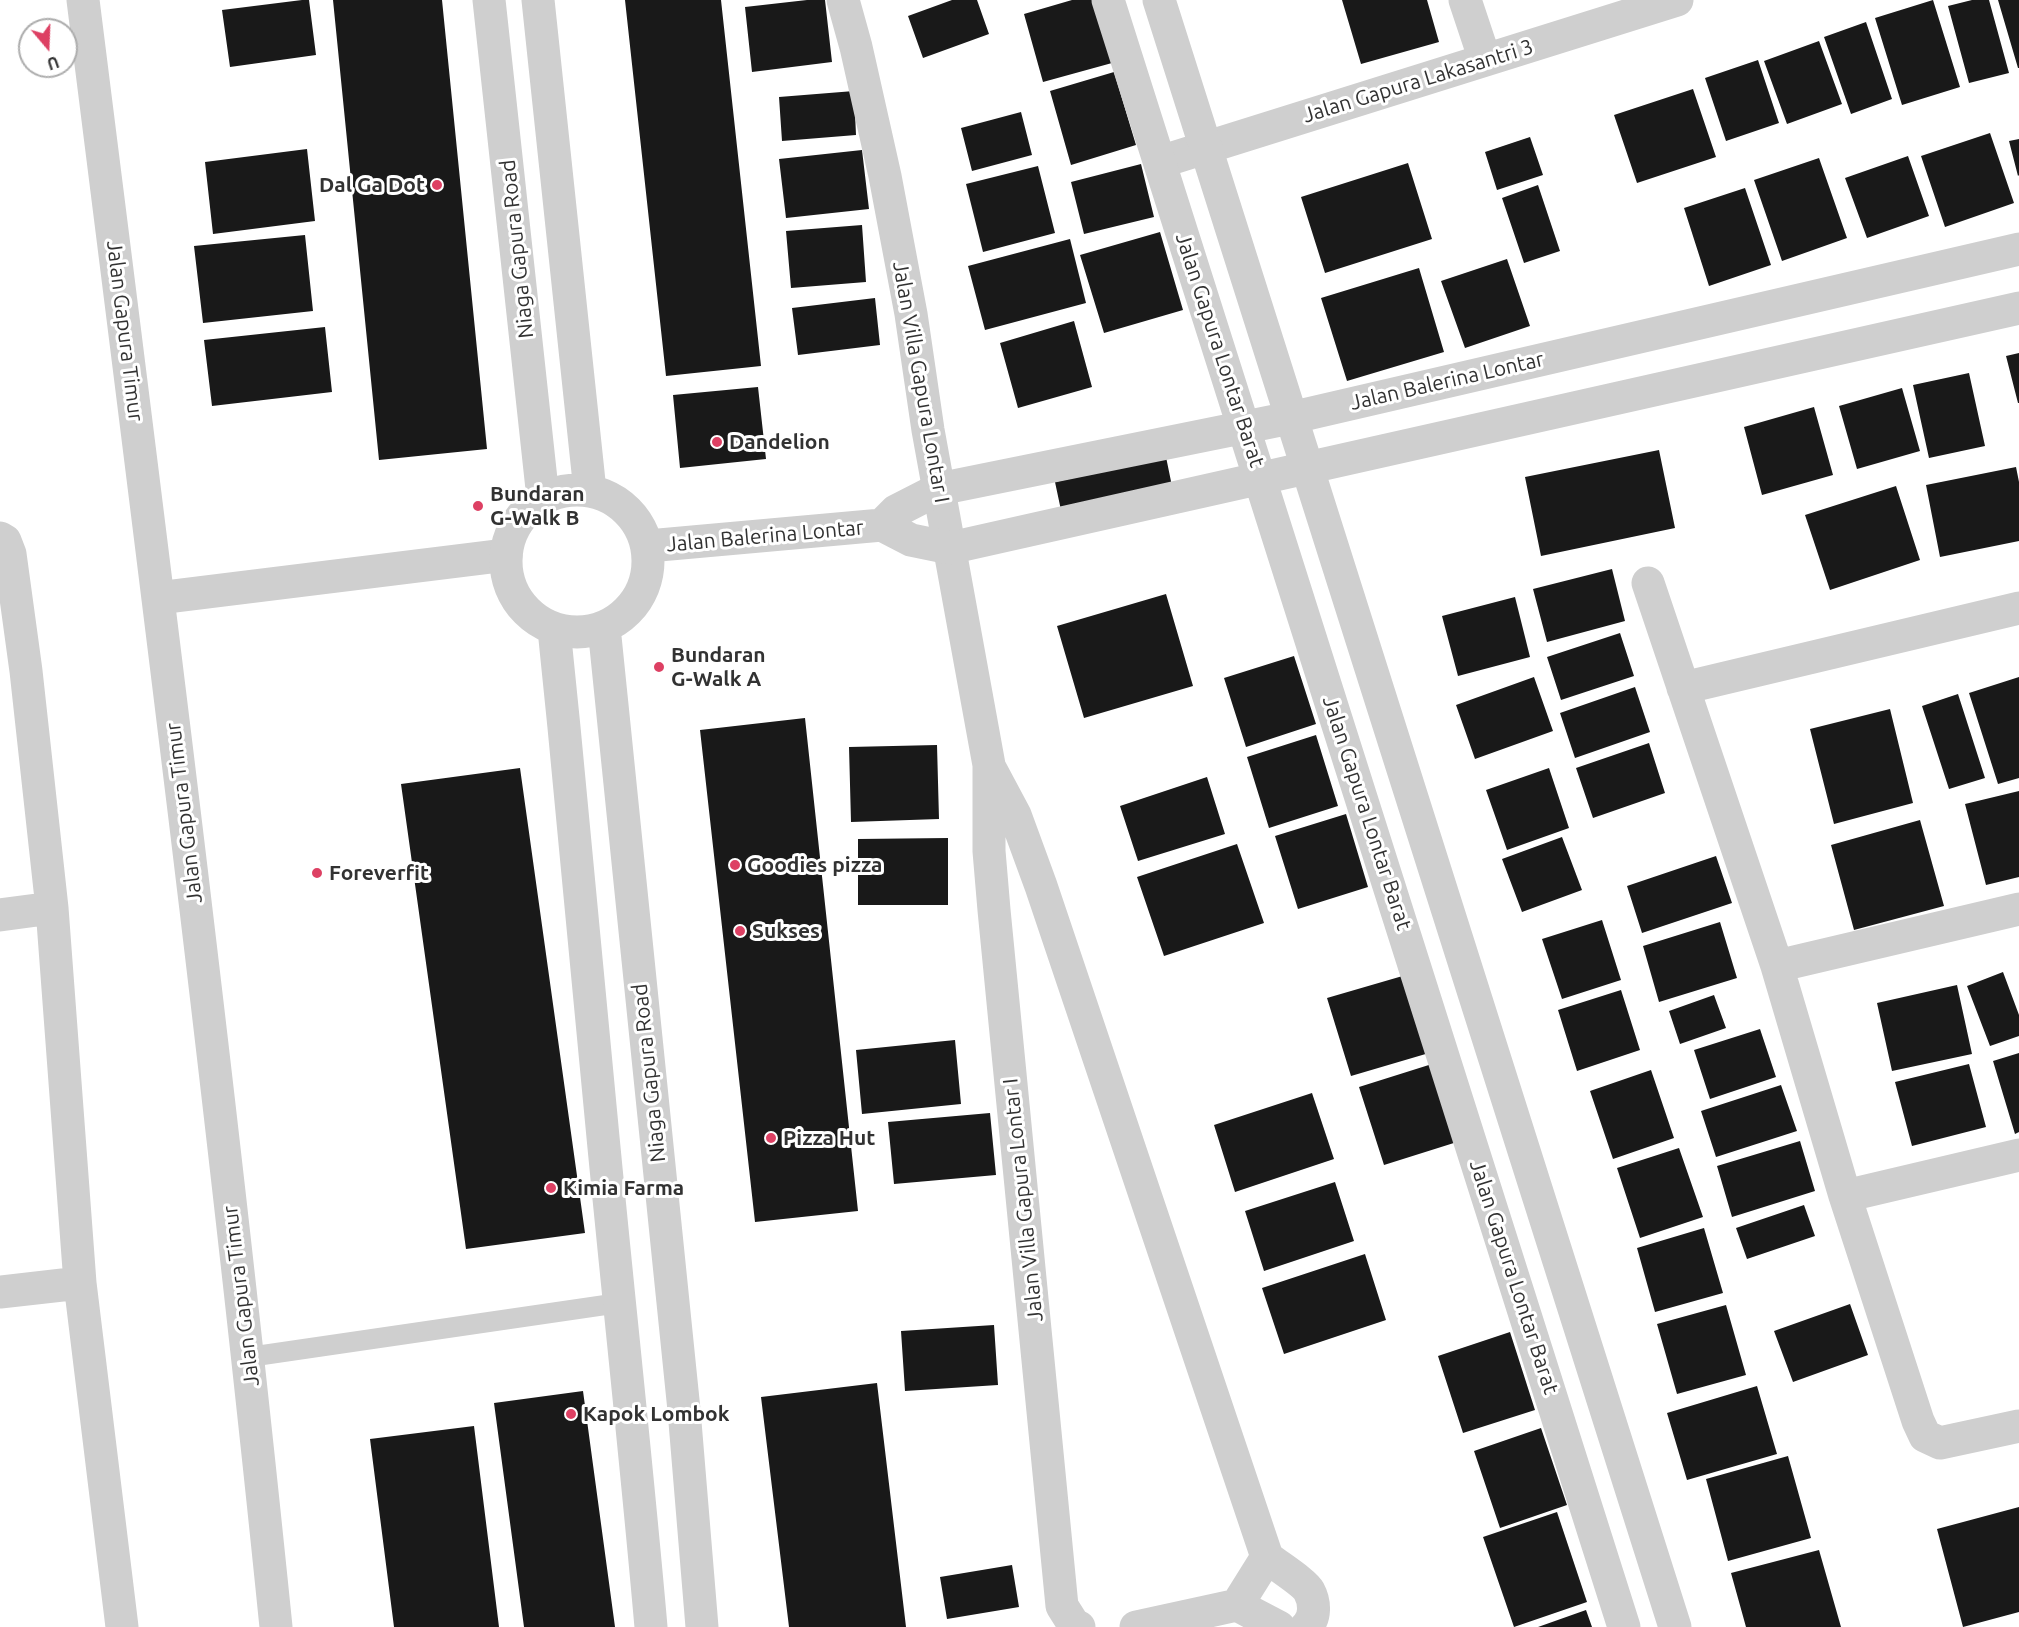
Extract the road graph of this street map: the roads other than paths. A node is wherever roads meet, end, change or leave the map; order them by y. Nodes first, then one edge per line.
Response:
1 (83, 0) edge
2 (489, 0) edge
3 (538, 0) edge
4 (843, 0) edge
5 (1108, 0) edge
6 (1159, 0) edge
7 (1465, 0) edge
8 (1677, 0) edge
9 (1485, 60) junction
10 (1205, 148) junction
11 (1160, 162) junction
12 (2019, 249) edge
13 (2019, 308) edge
14 (1290, 418) junction
15 (1244, 426) junction
16 (1305, 466) junction
17 (1261, 477) junction
18 (939, 489) junction
19 (590, 491) junction
20 (543, 498) junction
21 (882, 525) junction
22 (0, 538) edge
23 (648, 546) junction
24 (950, 548) junction
25 (506, 555) junction
26 (1647, 583) dead end
27 (158, 598) junction
28 (2019, 608) edge
29 (604, 627) junction
30 (554, 629) junction
31 (1683, 688) junction
32 (988, 765) junction
33 (52, 908) junction
34 (2019, 909) edge
35 (0, 915) edge
36 (1777, 966) junction
37 (2019, 1155) edge
38 (1845, 1196) junction
39 (80, 1283) junction
40 (0, 1292) edge
41 (619, 1303) junction
42 (249, 1357) junction
43 (2019, 1426) edge
44 (1267, 1557) junction
45 (1237, 1605) junction
46 (122, 1627) edge
47 (276, 1627) edge
48 (651, 1627) edge
49 (702, 1627) edge
50 (1079, 1627) edge
51 (1136, 1627) edge
52 (1279, 1627) edge
53 (1306, 1627) edge
54 (1624, 1627) edge
55 (1675, 1627) edge

1 - 27 street, Jalan Gapura Timur
2 - 20 street, Niaga Gapura Road
3 - 19 street
4 - 18 street, Jalan Villa Gapura Lontar I
5 - 11 street, Jalan Gapura Lontar Barat
6 - 10 street
7 - 9 street
8 - 9 street, Jalan Gapura Lakasantri 3
9 - 10 street, Jalan Gapura Lakasantri 3
10 - 11 street, Jalan Gapura Lakasantri 3
10 - 14 street
11 - 15 street, Jalan Gapura Lontar Barat
12 - 14 street, Jalan Balerina Lontar
13 - 16 street, Jalan Balerina Lontar
14 - 15 street, Jalan Balerina Lontar
14 - 16 street
15 - 17 street, Jalan Gapura Lontar Barat
15 - 18 street, Jalan Balerina Lontar
16 - 17 street, Jalan Balerina Lontar
16 - 55 street
17 - 24 street, Jalan Balerina Lontar
17 - 54 street, Jalan Gapura Lontar Barat
18 - 21 street, Jalan Balerina Lontar
18 - 24 street, Jalan Villa Gapura Lontar I
19 - 20 street
19 - 23 street
20 - 25 street
21 - 23 street, Jalan Balerina Lontar
21 - 24 street, Jalan Balerina Lontar
22 - 33 street
23 - 29 street
24 - 32 street, Jalan Villa Gapura Lontar I
25 - 27 street
25 - 30 street
26 - 31 street
27 - 42 street, Jalan Gapura Timur
28 - 31 street
29 - 30 street
29 - 49 street, Niaga Gapura Road
30 - 41 street
31 - 36 street
32 - 44 street, Jalan Villa Gapura Lontar I
32 - 50 street, Jalan Villa Gapura Lontar I
33 - 35 street
33 - 39 street
34 - 36 street
36 - 38 street
37 - 38 street
38 - 43 street
39 - 40 street
39 - 46 street
41 - 42 lane
41 - 48 street
42 - 47 street, Jalan Gapura Timur
44 - 45 street
44 - 53 street
45 - 51 street
45 - 52 street

